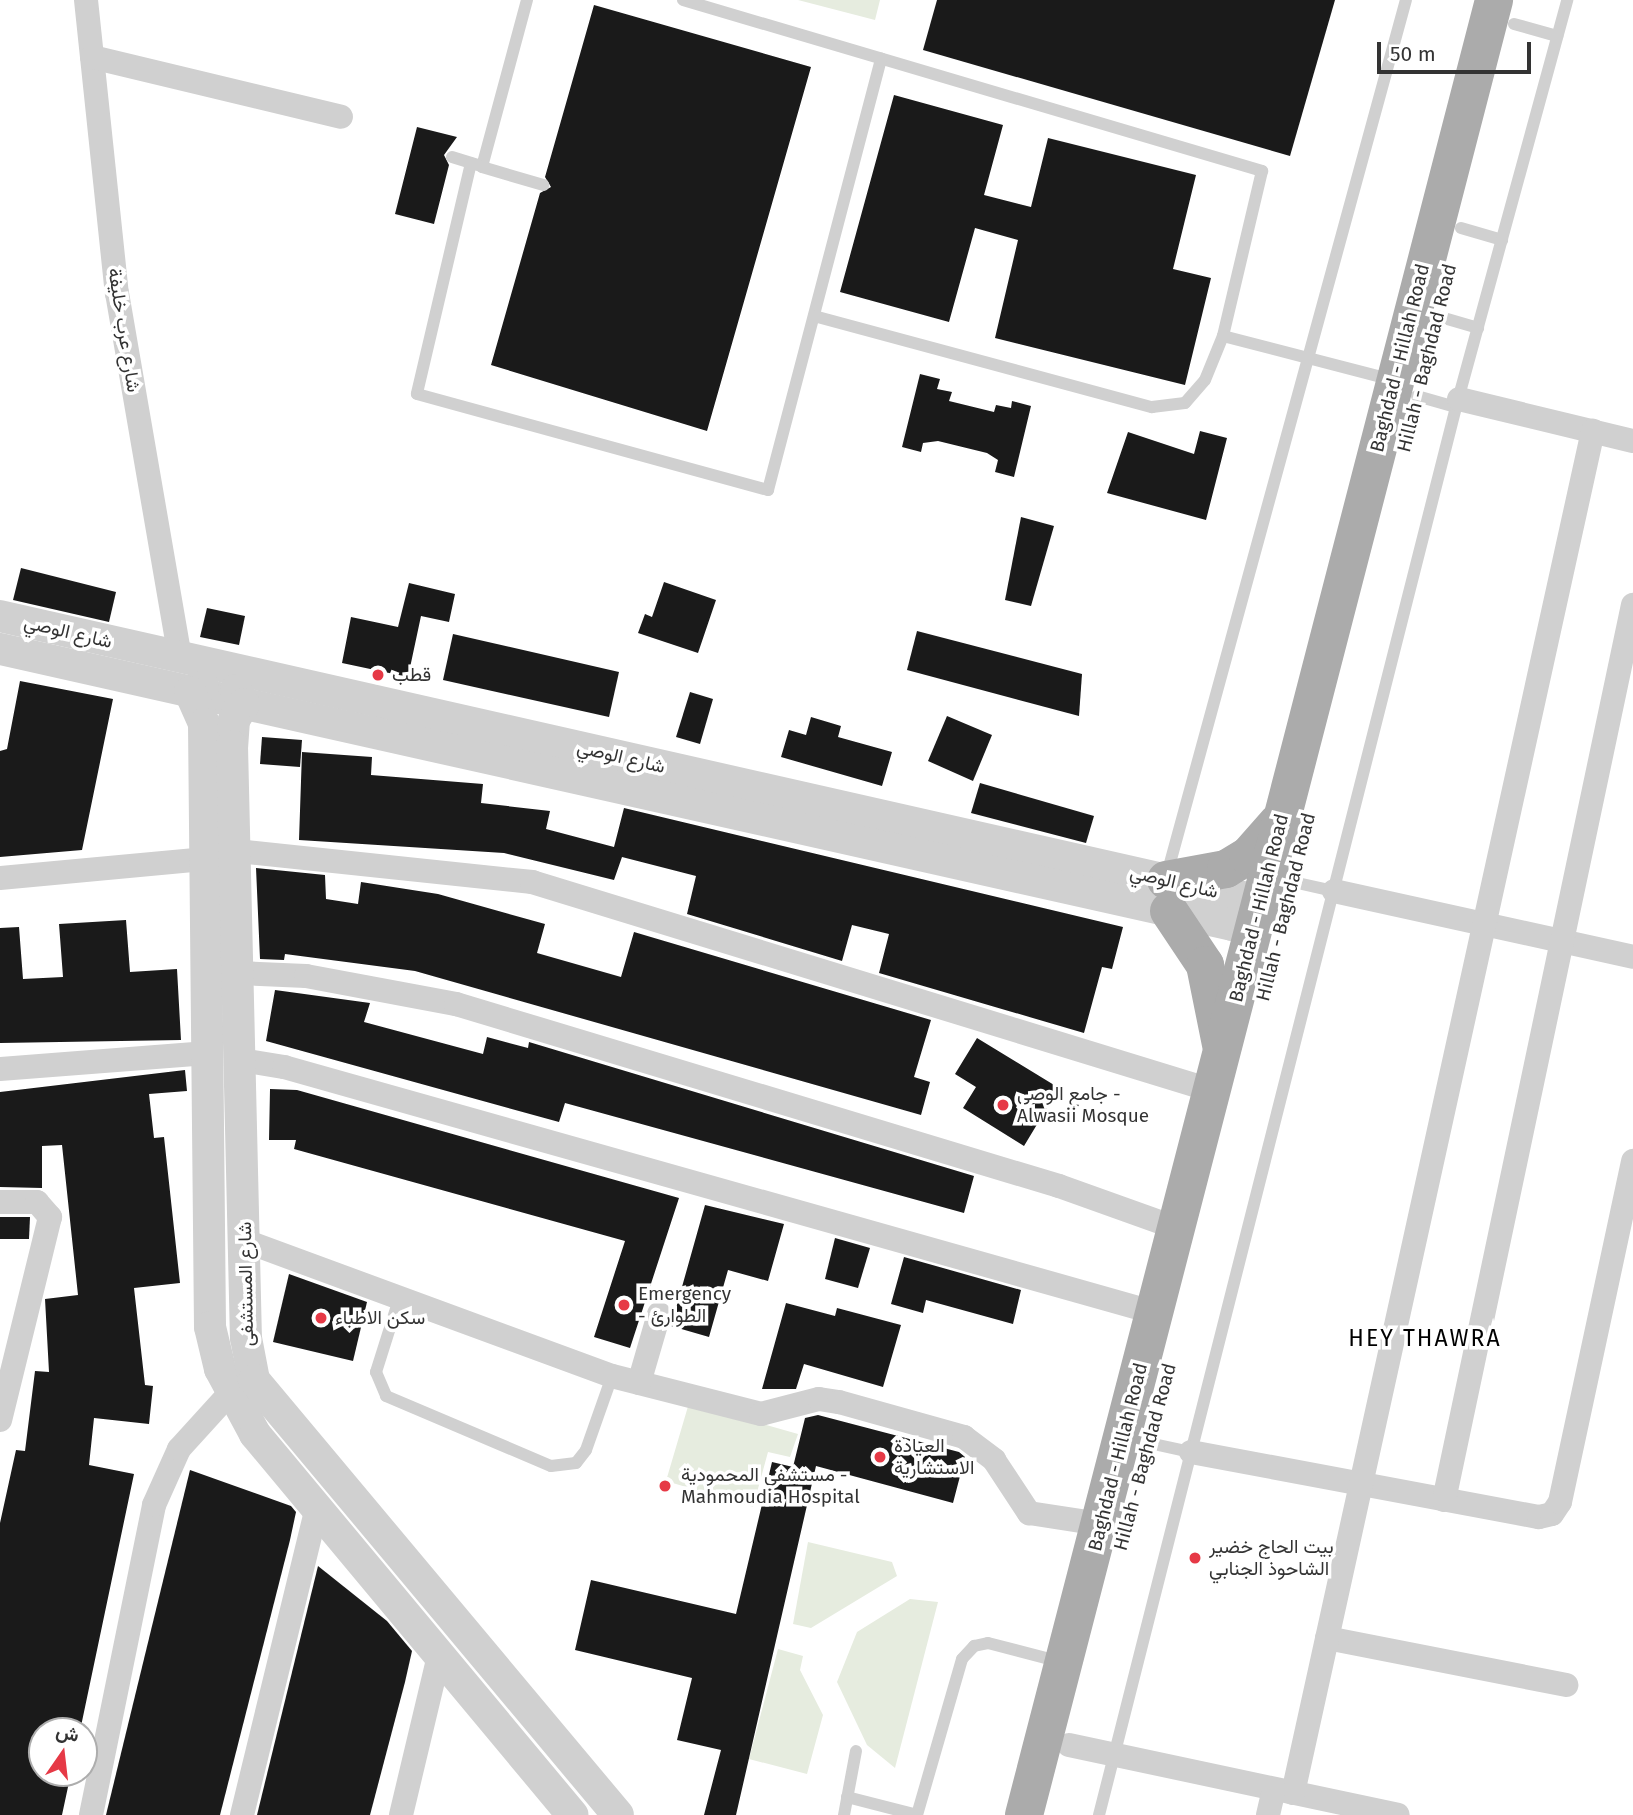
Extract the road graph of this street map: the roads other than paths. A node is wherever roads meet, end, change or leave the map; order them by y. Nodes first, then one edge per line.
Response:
1 (86, 0) edge
2 (527, 0) edge
3 (683, 0) edge
4 (1406, 0) edge
5 (1567, 0) edge
6 (1509, 8) edge
7 (1557, 36) junction
8 (92, 57) junction
9 (881, 59) junction
10 (341, 117) dead end
11 (452, 157) dead end
12 (477, 165) junction
13 (543, 185) dead end
14 (1461, 228) junction
15 (1502, 240) junction
16 (814, 316) junction
17 (1437, 316) junction
18 (1478, 328) junction
19 (1223, 336) junction
20 (1308, 358) junction
21 (1405, 388) junction
22 (1458, 403) junction
23 (1593, 432) junction
24 (1633, 441) edge
25 (1633, 605) edge
26 (0, 616) edge
27 (0, 649) edge
28 (217, 681) junction
29 (218, 747) junction
30 (1282, 818) junction
31 (237, 851) junction
32 (206, 859) junction
33 (0, 878) edge
34 (1293, 882) junction
35 (1334, 891) junction
36 (1167, 896) junction
37 (1237, 911) dead end
38 (1487, 924) junction
39 (1561, 942) junction
40 (1633, 957) edge
41 (239, 973) junction
42 (207, 1053) junction
43 (1223, 1054) junction
44 (241, 1060) junction
45 (0, 1069) edge
46 (1214, 1091) junction
47 (1633, 1161) edge
48 (0, 1202) edge
49 (1179, 1229) junction
50 (245, 1241) junction
51 (400, 1295) junction
52 (1156, 1313) junction
53 (659, 1314) dead end
54 (10, 1324) edge
55 (612, 1376) junction
56 (639, 1383) junction
57 (242, 1386) junction
58 (0, 1420) edge
59 (1149, 1443) junction
60 (1191, 1452) junction
61 (1360, 1486) junction
62 (1444, 1500) junction
63 (317, 1507) junction
64 (1101, 1524) junction
65 (1327, 1638) junction
66 (439, 1655) junction
67 (1065, 1664) junction
68 (1566, 1685) dead end
69 (1069, 1745) junction
70 (856, 1751) dead end
71 (1114, 1755) junction
72 (1284, 1792) junction
73 (848, 1797) junction
74 (91, 1815) edge
75 (242, 1815) edge
76 (401, 1815) edge
77 (572, 1815) edge
78 (618, 1815) edge
79 (844, 1815) edge
80 (917, 1815) edge
81 (1024, 1815) edge
82 (1051, 1815) edge
83 (1099, 1815) edge
84 (1268, 1815) edge
85 (1398, 1815) edge

1 - 8 street, شارع عرب خليفة
2 - 12 lane
3 - 9 lane
4 - 20 lane
5 - 7 lane
6 - 7 lane
6 - 14 main road, Hillah - Baghdad Road
6 - 21 main road, Baghdad - Hillah Road
7 - 15 lane
8 - 10 street
8 - 28 street, شارع عرب خليفة
9 - 16 lane
9 - 19 lane
11 - 12 lane
12 - 13 lane
12 - 16 lane
14 - 15 lane
14 - 17 main road, Hillah - Baghdad Road
15 - 18 lane
16 - 19 lane
17 - 18 lane
17 - 21 main road, Hillah - Baghdad Road
18 - 22 lane
19 - 20 lane
20 - 21 lane
20 - 36 lane
21 - 22 lane
21 - 30 main road, Baghdad - Hillah Road
21 - 34 main road, Hillah - Baghdad Road
22 - 23 street
22 - 35 lane
23 - 24 street
23 - 38 street
25 - 39 street
26 - 28 street, شارع الوصي
27 - 28 street, شارع الوصي
28 - 29 street
28 - 36 street, شارع الوصي
29 - 31 street, شارع المستشفى
29 - 32 street, شارع المستشفى
30 - 36 main road
30 - 43 main road, Baghdad - Hillah Road
31 - 41 street, شارع المستشفى
31 - 46 street
32 - 33 street
32 - 42 street, شارع المستشفى
34 - 35 lane
34 - 59 main road, Hillah - Baghdad Road
35 - 38 street
35 - 60 lane
36 - 37 street, شارع الوصي
36 - 43 main road
38 - 39 street
38 - 61 street
39 - 40 street
39 - 62 street
41 - 44 street, شارع المستشفى
41 - 49 street
42 - 45 street
42 - 57 street, شارع المستشفى
43 - 46 main road, Baghdad - Hillah Road
44 - 50 street, شارع المستشفى
44 - 52 street
46 - 49 main road, Baghdad - Hillah Road
47 - 62 street
48 - 54 street
49 - 52 main road, Baghdad - Hillah Road
50 - 51 street
50 - 57 street, شارع المستشفى
51 - 55 street
51 - 55 lane
52 - 64 main road, Baghdad - Hillah Road
53 - 56 street
54 - 58 street
55 - 56 street
56 - 64 street
57 - 63 street, شارع المستشفى
57 - 74 street
57 - 78 street, شارع المستشفى
59 - 60 lane
59 - 69 main road, Hillah - Baghdad Road
60 - 61 street
60 - 71 lane
61 - 62 street
61 - 65 street
63 - 66 street, شارع المستشفى
63 - 75 street
64 - 67 main road, Baghdad - Hillah Road
65 - 68 street
65 - 72 street
66 - 76 street
66 - 77 street, شارع المستشفى
67 - 80 lane
67 - 81 main road, Baghdad - Hillah Road
69 - 71 street
69 - 82 main road, Hillah - Baghdad Road
70 - 73 lane
71 - 72 street
71 - 83 lane
72 - 84 street
72 - 85 street
73 - 79 lane
73 - 80 lane

